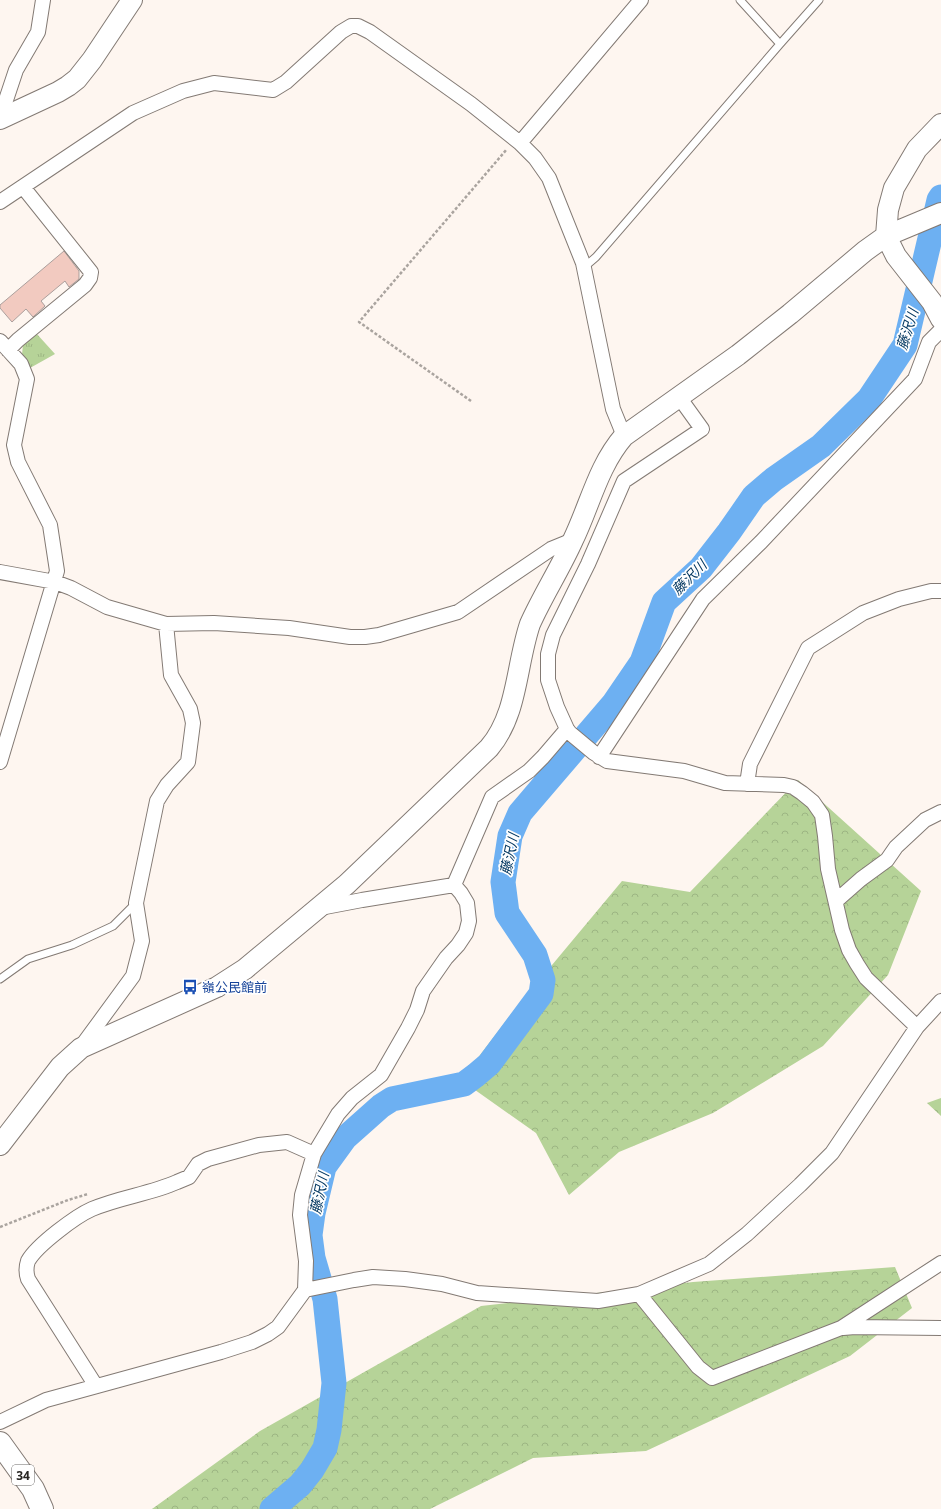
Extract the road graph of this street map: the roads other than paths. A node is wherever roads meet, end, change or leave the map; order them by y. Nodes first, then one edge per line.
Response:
1 (43, 0) edge
2 (132, 0) edge
3 (641, 0) edge
4 (740, 0) edge
5 (819, 0) edge
6 (780, 44) junction
7 (2, 118) edge
8 (941, 124) edge
9 (518, 141) junction
10 (22, 187) junction
11 (0, 202) edge
12 (941, 213) edge
13 (895, 232) junction
14 (583, 264) junction
15 (938, 314) edge
16 (941, 330) edge
17 (4, 346) edge
18 (679, 397) junction
19 (624, 436) junction
20 (573, 540) junction
21 (0, 572) edge
22 (55, 582) junction
23 (941, 591) edge
24 (166, 624) junction
25 (568, 731) junction
26 (597, 755) junction
27 (0, 762) edge
28 (747, 784) junction
29 (941, 812) edge
30 (454, 885) junction
31 (836, 901) junction
32 (136, 903) junction
33 (318, 909) junction
34 (0, 979) edge
35 (941, 1001) edge
36 (917, 1027) junction
37 (80, 1048) junction
38 (0, 1145) edge
39 (314, 1154) junction
40 (941, 1263) edge
41 (305, 1290) junction
42 (639, 1294) junction
43 (841, 1328) junction
44 (941, 1328) edge
45 (96, 1386) junction
46 (0, 1422) edge
47 (0, 1443) edge
48 (42, 1509) edge

1 - 7 street
2 - 7 street
3 - 9 street
4 - 6 lane
5 - 6 lane
6 - 14 lane
8 - 13 street
9 - 10 street
9 - 14 street
10 - 11 street
10 - 17 street
12 - 13 street
13 - 15 street
13 - 18 street
14 - 19 street
16 - 26 street
17 - 22 street
18 - 19 street
18 - 25 street
19 - 20 street
20 - 24 street
20 - 33 street
21 - 22 street
22 - 24 street
22 - 27 street
23 - 28 street
24 - 32 street
25 - 26 street
25 - 30 street
26 - 28 street
28 - 31 street
29 - 31 street
30 - 33 street
30 - 39 street
31 - 36 street
32 - 34 lane
32 - 37 street
33 - 37 street
35 - 36 street
36 - 42 street
37 - 38 street
39 - 41 street
39 - 45 street
40 - 43 street
41 - 42 street
41 - 45 street
42 - 43 street
43 - 44 street
45 - 46 street
47 - 48 main road, 34

